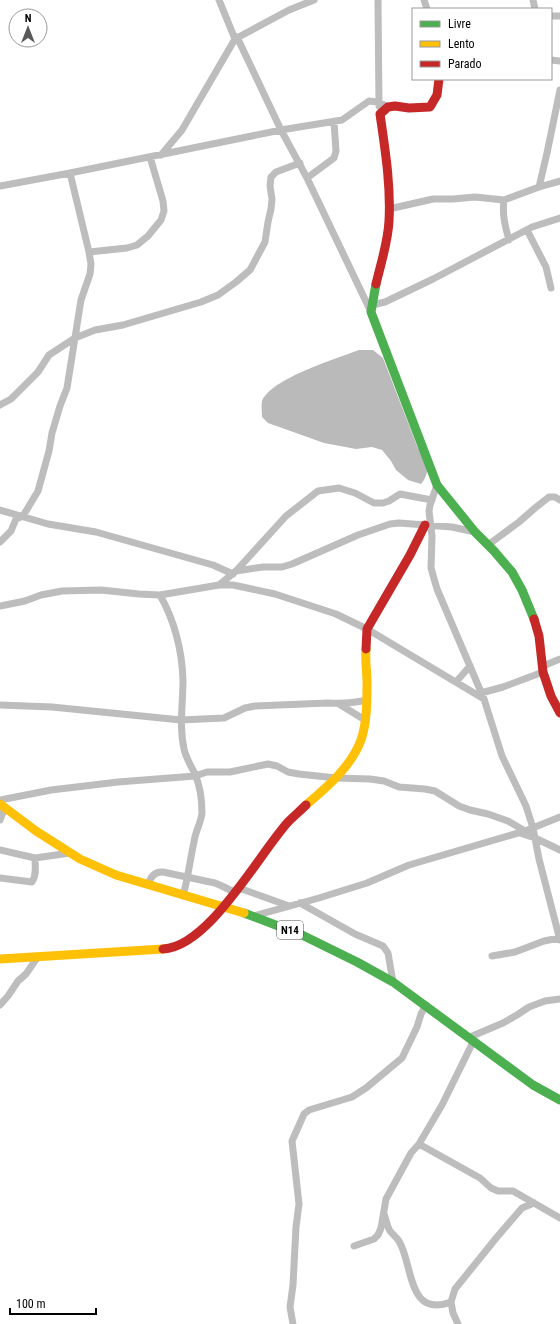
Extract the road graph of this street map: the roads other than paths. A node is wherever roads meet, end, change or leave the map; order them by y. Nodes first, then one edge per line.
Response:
1 (220, 0) edge
2 (314, 0) edge
3 (378, 0) edge
4 (236, 38) junction
5 (439, 80) edge
6 (560, 90) edge
7 (378, 102) junction
8 (388, 107) junction
9 (380, 114) junction
10 (334, 122) junction
11 (281, 130) junction
12 (161, 154) junction
13 (150, 157) junction
14 (300, 163) junction
15 (70, 173) junction
16 (307, 178) junction
17 (560, 182) edge
18 (0, 186) edge
19 (539, 187) junction
20 (504, 200) junction
21 (389, 209) junction
22 (560, 218) edge
23 (527, 230) junction
24 (509, 240) junction
25 (89, 252) junction
26 (552, 288) dead end
27 (371, 309) junction
28 (75, 338) junction
29 (0, 405) edge
30 (438, 485) junction
31 (432, 500) junction
32 (560, 500) edge
33 (0, 510) edge
34 (462, 515) junction
35 (23, 516) junction
36 (428, 526) junction
37 (448, 527) junction
38 (475, 532) junction
39 (432, 536) junction
40 (0, 542) edge
41 (488, 545) junction
42 (234, 573) junction
43 (219, 585) junction
44 (160, 595) junction
45 (0, 606) edge
46 (367, 629) junction
47 (560, 659) edge
48 (470, 666) junction
49 (543, 669) junction
50 (456, 682) junction
51 (482, 696) junction
52 (367, 700) junction
53 (338, 704) junction
54 (0, 705) edge
55 (560, 712) edge
56 (181, 720) junction
57 (365, 720) junction
58 (195, 776) junction
59 (336, 778) junction
60 (2, 804) edge
61 (560, 817) edge
62 (0, 820) edge
63 (533, 828) junction
64 (522, 832) junction
65 (535, 838) junction
66 (0, 850) edge
67 (560, 850) edge
68 (70, 853) junction
69 (35, 858) junction
70 (0, 878) edge
71 (188, 878) junction
72 (148, 885) junction
73 (237, 890) junction
74 (183, 896) junction
75 (300, 903) junction
76 (289, 906) junction
77 (223, 907) junction
78 (253, 916) junction
79 (560, 938) edge
80 (492, 956) dead end
81 (36, 958) junction
82 (0, 959) edge
83 (393, 982) junction
84 (560, 999) edge
85 (0, 1005) edge
86 (426, 1005) junction
87 (472, 1039) junction
88 (560, 1100) edge
89 (418, 1144) junction
90 (534, 1203) junction
91 (384, 1213) junction
92 (560, 1218) edge
93 (354, 1246) dead end
94 (451, 1302) junction
95 (293, 1324) edge
96 (458, 1324) edge

1 - 4 street
2 - 4 street
3 - 7 street
4 - 11 street
4 - 12 street
5 - 8 street
6 - 19 street
7 - 8 street
7 - 9 street
7 - 10 street
8 - 9 street
9 - 21 street
10 - 11 street
10 - 16 street
11 - 12 street
11 - 14 street
12 - 13 street
13 - 15 street
13 - 25 street
14 - 16 street
14 - 28 street
15 - 18 street
15 - 25 street
16 - 27 street
17 - 19 street
19 - 20 street
20 - 21 street
20 - 24 street
21 - 27 street
22 - 23 street
23 - 24 street
23 - 26 street
24 - 27 street
25 - 28 street
27 - 30 street
28 - 29 street
28 - 35 street
30 - 31 street
30 - 34 street
31 - 36 street
31 - 42 street
32 - 41 street
33 - 35 street
34 - 37 street
34 - 38 street
35 - 40 street
35 - 42 street
36 - 37 street
36 - 39 street
36 - 42 street
36 - 46 street
37 - 38 street
37 - 39 street
38 - 41 street
39 - 48 street
41 - 49 street
42 - 43 street
43 - 44 street
43 - 46 street
44 - 45 street
44 - 56 street
46 - 50 street
46 - 52 street
47 - 49 street
48 - 50 street
48 - 51 street
49 - 51 street
49 - 55 street
50 - 51 street
51 - 63 street
52 - 53 street
52 - 57 street
53 - 56 street
53 - 57 street
54 - 56 street
56 - 58 street
57 - 59 street
58 - 59 street
58 - 60 street
58 - 71 street
59 - 64 street
59 - 73 street
60 - 62 street
60 - 68 street, N14
61 - 63 street
63 - 64 street
63 - 65 street
64 - 65 street
64 - 75 street
65 - 67 street
65 - 79 street
66 - 69 street
68 - 69 street
68 - 72 street, N14
69 - 70 street
71 - 72 street
71 - 73 street
71 - 74 street
72 - 74 street, N14
73 - 76 street
73 - 77 street
74 - 77 street, N14
75 - 76 street
75 - 83 street
76 - 78 street
77 - 78 street, N14
77 - 81 street
78 - 83 street, N14
79 - 80 street
81 - 82 street
81 - 85 street
83 - 86 street, N14
84 - 87 street
86 - 87 street, N14
86 - 95 street
87 - 88 street, N14
87 - 89 street
89 - 90 street
89 - 91 street
90 - 92 street
90 - 94 street
91 - 93 street
91 - 94 street
94 - 96 street

